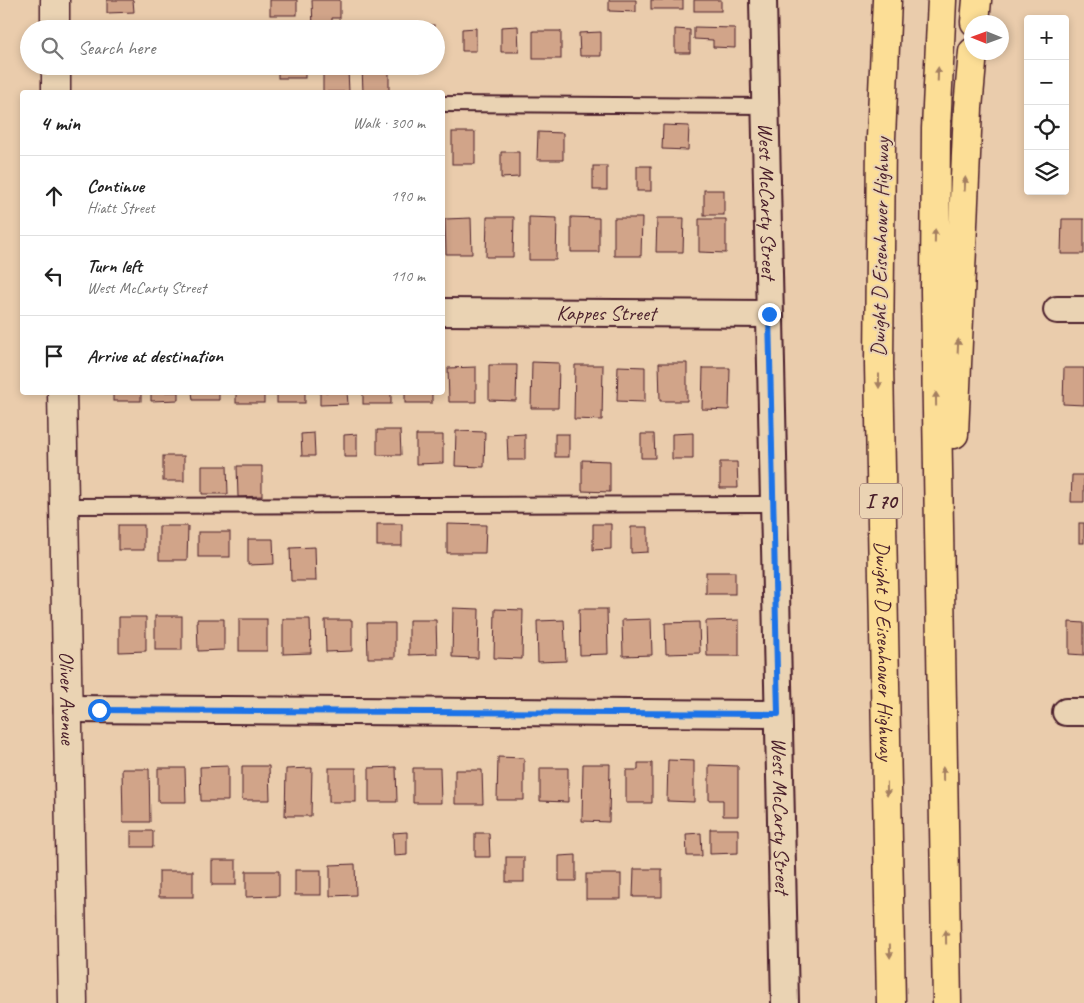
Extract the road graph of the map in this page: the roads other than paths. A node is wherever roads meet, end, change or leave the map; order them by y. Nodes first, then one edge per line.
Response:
1 (55, 0) edge
2 (764, 0) edge
3 (876, 0) edge
4 (887, 0) edge
5 (942, 0) edge
6 (977, 0) edge
7 (976, 15) edge
8 (55, 20) edge
9 (972, 60) edge
10 (56, 75) edge
11 (56, 90) edge
12 (445, 104) edge
13 (764, 106) junction
14 (881, 138) junction
15 (1057, 310) dead end
16 (1084, 310) edge
17 (445, 312) edge
18 (769, 314) junction
19 (62, 395) edge
20 (773, 504) junction
21 (64, 506) junction
22 (67, 709) junction
23 (942, 710) junction
24 (778, 714) junction
25 (73, 1003) edge
26 (785, 1003) edge
27 (891, 1003) edge
28 (947, 1003) edge

1 - 8 street
2 - 13 street, West McCarty Street
3 - 14 highway
4 - 14 highway, Dwight D Eisenhower Highway / I 70
23 -> 5 highway
6 - 7 highway
23 -> 9 highway
10 - 11 street
12 - 13 lane
13 - 18 street, West McCarty Street
14 -> 27 highway, Dwight D Eisenhower Highway / I 70
15 - 16 street
17 - 18 street, Kappes Street
18 - 20 street, West McCarty Street
19 - 21 street, Oliver Avenue
20 - 21 lane
20 - 24 street, West McCarty Street
21 - 22 street, Oliver Avenue
22 - 24 street
22 - 25 street, Oliver Avenue
28 -> 23 highway
24 - 26 street, West McCarty Street

